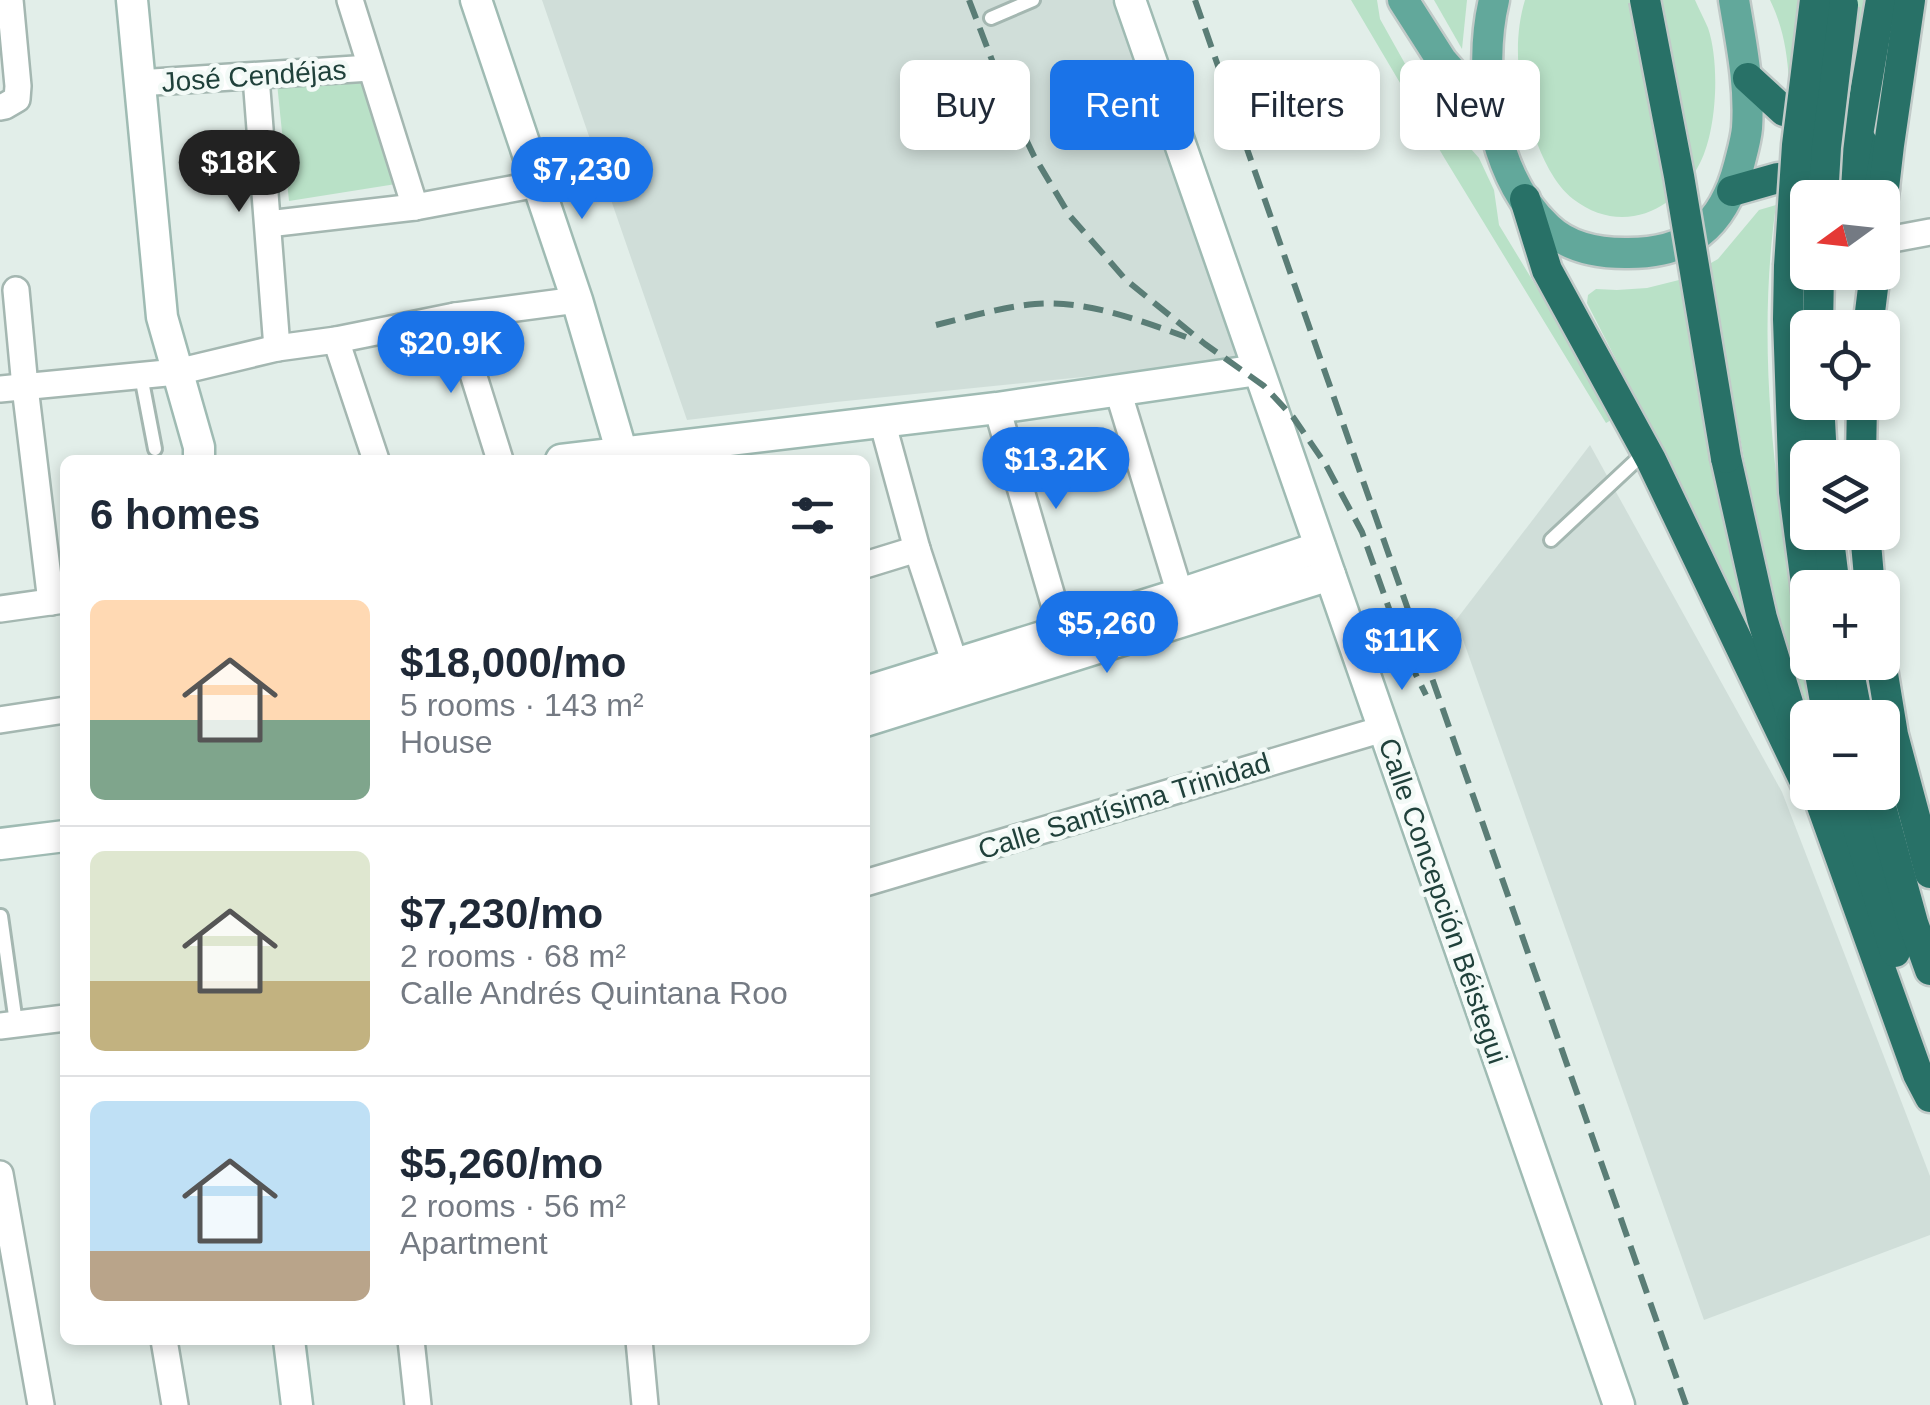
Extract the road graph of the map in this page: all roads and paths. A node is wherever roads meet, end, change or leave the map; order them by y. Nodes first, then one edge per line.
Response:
1 (10, 0) edge
2 (132, 0) edge
3 (350, 0) edge
4 (476, 0) edge
5 (1033, 0) edge
6 (1130, 0) edge
7 (1404, 0) edge
8 (1494, 0) edge
9 (1646, 0) edge
10 (1734, 0) edge
11 (1882, 0) edge
12 (1910, 0) edge
13 (1834, 2) edge
14 (991, 18) dead end
15 (1441, 60) edge
16 (1487, 60) edge
17 (370, 68) junction
18 (256, 77) junction
19 (1748, 78) junction
20 (138, 83) junction
21 (0, 106) edge
22 (1856, 134) junction
23 (1503, 150) edge
24 (1882, 175) edge
25 (1790, 180) edge
26 (1834, 180) edge
27 (1840, 180) edge
28 (538, 184) junction
29 (1732, 191) junction
30 (1525, 199) junction
31 (415, 206) junction
32 (268, 224) junction
33 (1930, 232) edge
34 (1900, 238) edge
35 (16, 290) dead end
36 (577, 300) junction
37 (456, 316) junction
38 (336, 340) junction
39 (277, 348) junction
40 (1258, 370) junction
41 (177, 372) junction
42 (141, 376) junction
43 (12, 388) edge
44 (1118, 391) junction
45 (997, 408) junction
46 (882, 421) junction
47 (155, 449) dead end
48 (749, 449) edge
49 (1646, 451) junction
50 (199, 455) edge
51 (374, 455) edge
52 (498, 455) edge
53 (624, 455) edge
54 (642, 455) edge
55 (1551, 540) dead end
56 (918, 549) junction
57 (1325, 561) junction
58 (870, 563) edge
59 (1804, 570) edge
60 (1180, 594) junction
61 (58, 601) edge
62 (0, 610) edge
63 (1062, 631) junction
64 (955, 664) junction
65 (1884, 680) edge
66 (870, 690) edge
67 (1790, 707) edge
68 (60, 711) edge
69 (870, 718) edge
70 (0, 720) edge
71 (1382, 729) junction
72 (1790, 752) edge
73 (1818, 810) edge
74 (1823, 810) edge
75 (1853, 810) edge
76 (1882, 810) edge
77 (60, 837) edge
78 (0, 844) edge
79 (1836, 847) junction
80 (1930, 873) edge
81 (870, 882) edge
82 (0, 916) edge
83 (1930, 970) edge
84 (60, 1019) edge
85 (8, 1024) edge
86 (1930, 1051) edge
87 (1930, 1097) edge
88 (0, 1174) edge
89 (165, 1345) edge
90 (290, 1345) edge
91 (418, 1345) edge
92 (639, 1345) edge
93 (41, 1405) edge
94 (176, 1405) edge
95 (296, 1405) edge
96 (418, 1405) edge
97 (645, 1405) edge
98 (1619, 1405) edge

1 - 21 street
2 - 20 street
3 - 17 street
4 - 28 street
5 - 14 lane
6 - 40 street, Calle Concepción Béistegui
7 - 15 main road
8 - 16 main road
9 - 67 highway, bridge
10 - 19 main road
11 - 22 highway
12 - 24 highway
13 - 26 highway, bridge
13 - 59 highway, bridge
17 - 18 street, José Cendéjas
17 - 31 street
18 - 20 street, José Cendéjas
18 - 32 street
19 - 22 highway
19 - 29 main road
20 - 41 street
22 - 24 highway
22 - 27 highway
23 - 30 main road
25 - 29 highway
28 - 31 street
28 - 36 street
29 - 30 main road
30 - 49 highway
31 - 32 street
32 - 39 street
33 - 34 street
35 - 43 street
36 - 37 street
36 - 53 street
37 - 38 street
37 - 52 street
38 - 39 street
38 - 51 street
39 - 41 street
40 - 44 street
40 - 57 street, Calle Concepción Béistegui
41 - 42 street
41 - 50 street
42 - 43 street
42 - 47 lane
43 - 61 street
44 - 45 street
44 - 60 street
45 - 46 street
45 - 63 street
46 - 48 street
46 - 56 street
48 - 54 street
49 - 55 lane
49 - 72 highway
56 - 58 street
56 - 64 street
57 - 60 street
57 - 69 street
57 - 71 street, Calle Concepción Béistegui
60 - 63 street
61 - 62 street
63 - 64 street
64 - 66 street
65 - 80 highway
68 - 70 street
71 - 81 street, Calle Santísima Trinidad
71 - 98 street, Calle Concepción Béistegui
73 - 79 highway
74 - 79 highway
75 - 86 highway
76 - 83 highway
77 - 78 street
79 - 87 highway
82 - 85 lane
84 - 85 street
88 - 93 street
89 - 94 street
90 - 95 street
91 - 96 street
92 - 97 street

